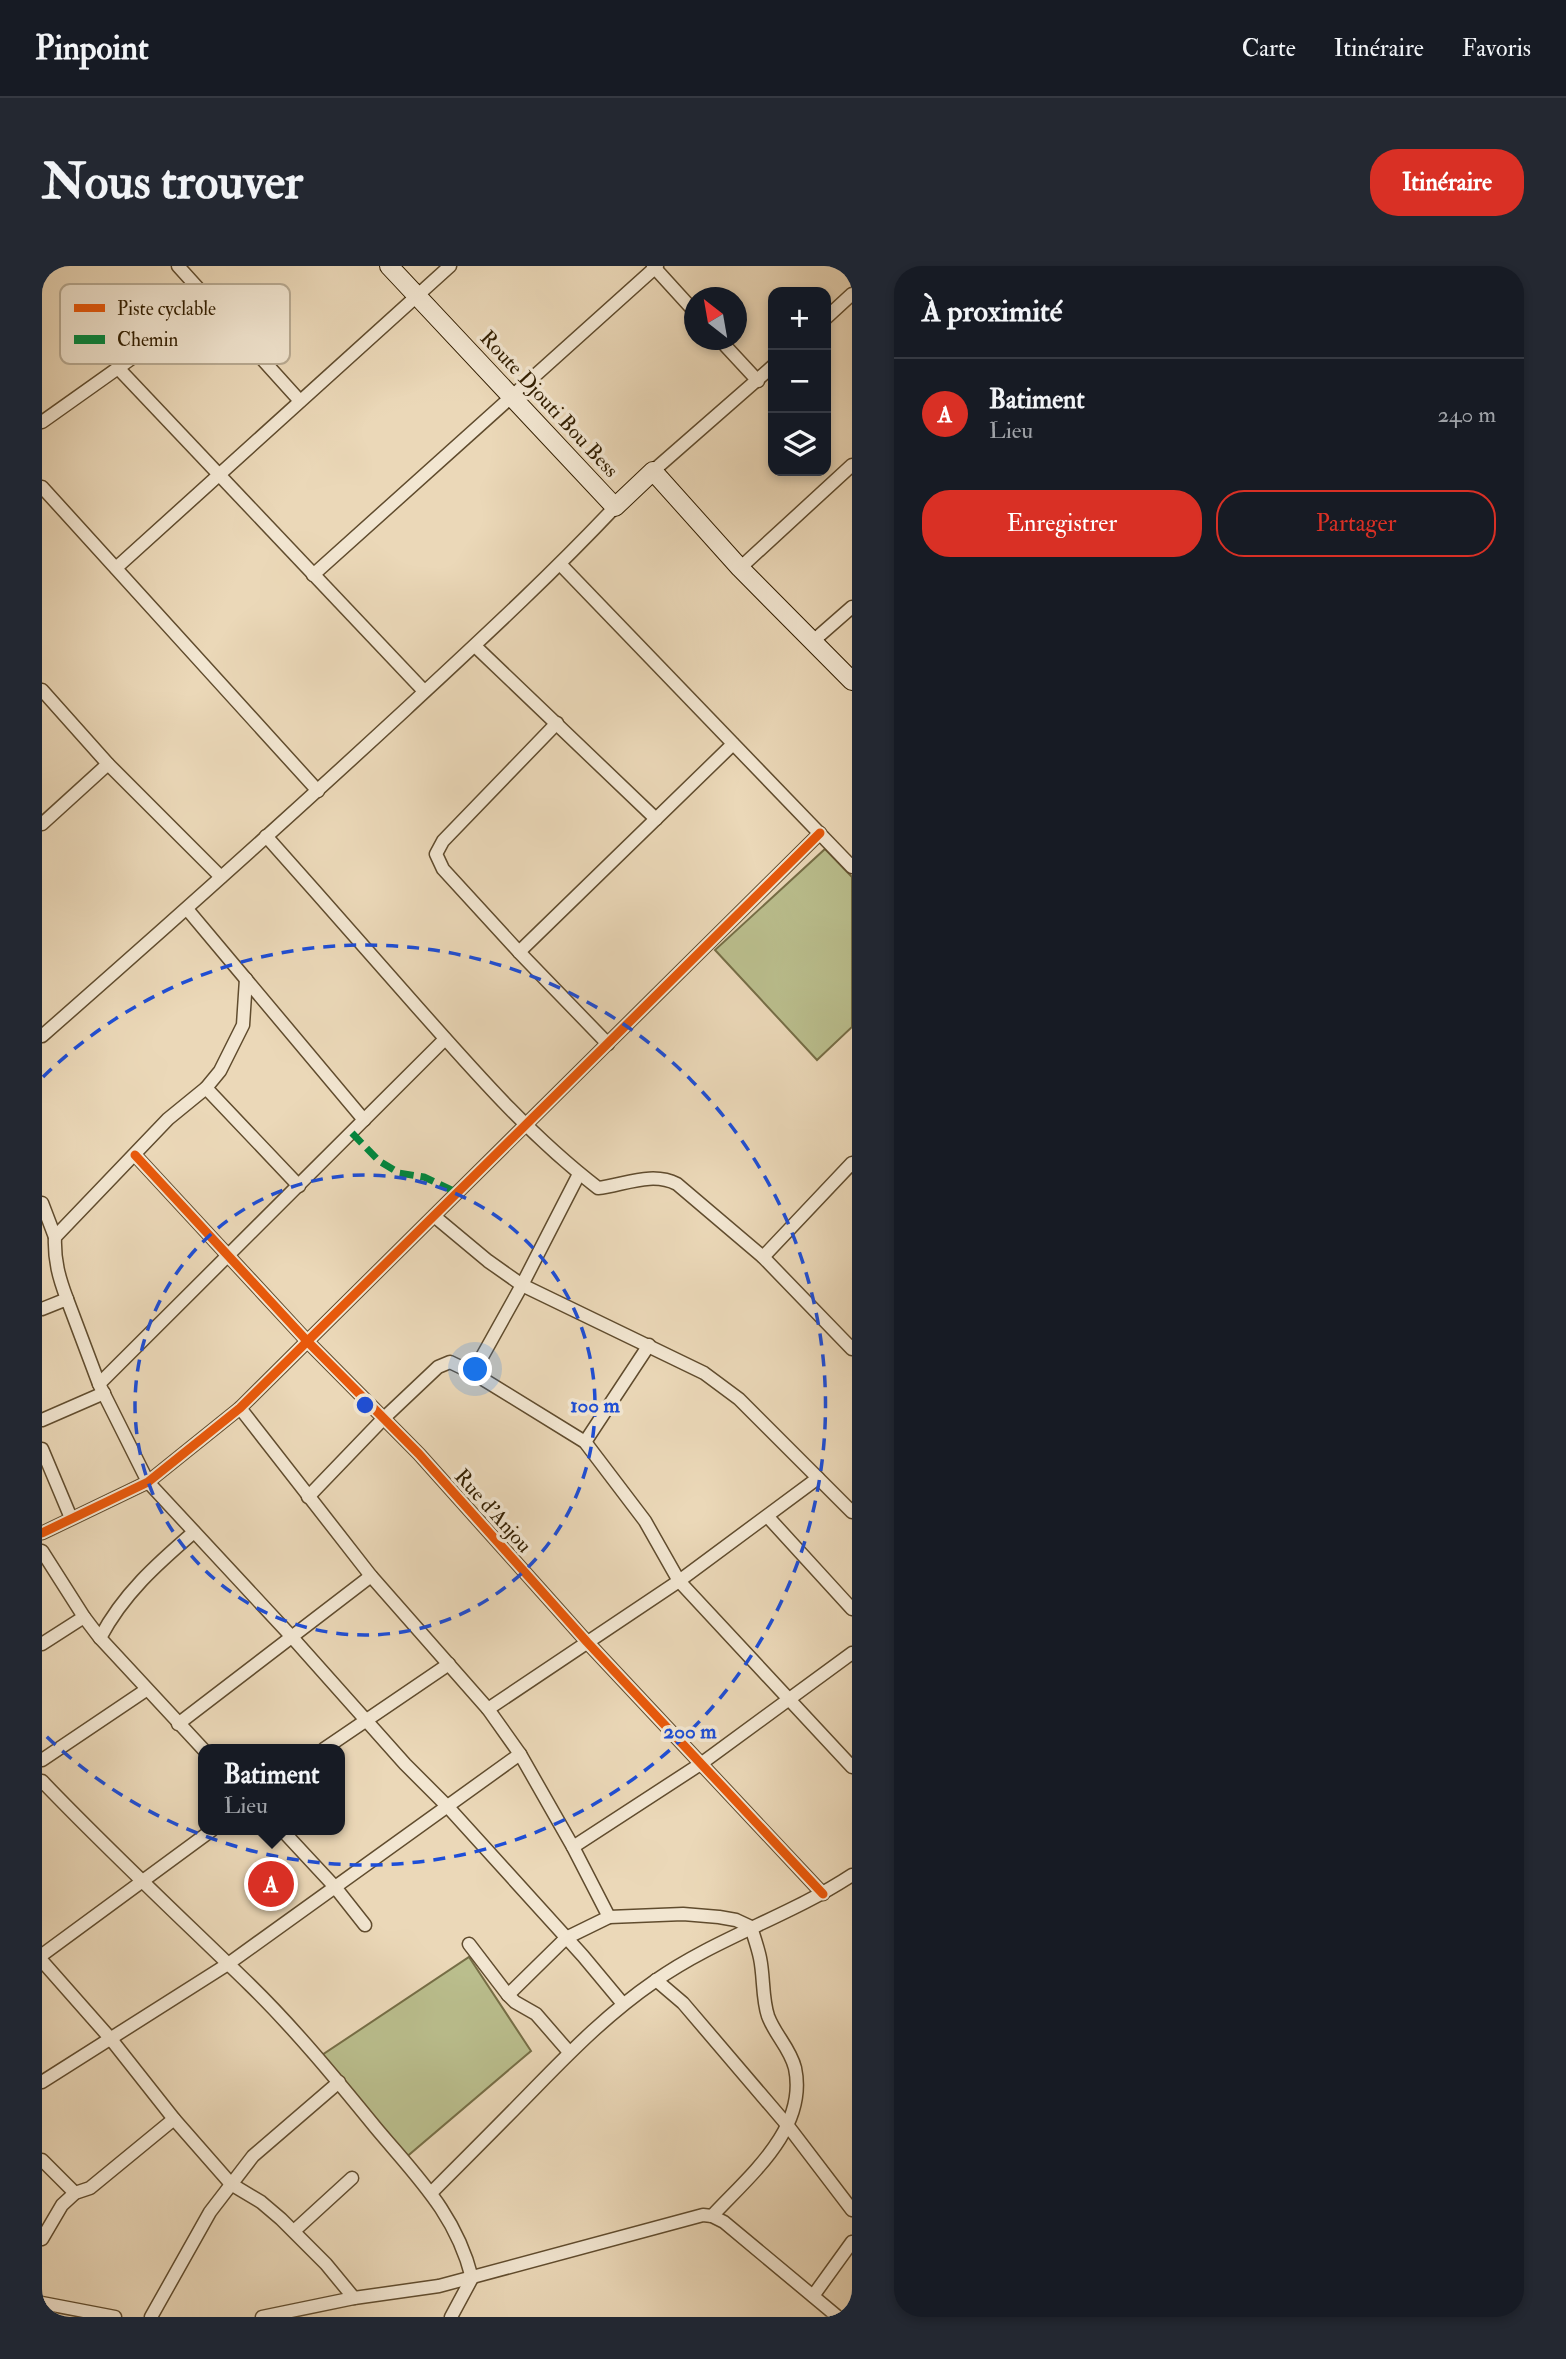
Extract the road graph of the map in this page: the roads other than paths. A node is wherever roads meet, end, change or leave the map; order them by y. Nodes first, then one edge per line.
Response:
1 (178, 266) edge
2 (388, 266) edge
3 (450, 266) edge
4 (655, 267) edge
5 (194, 284) edge
6 (852, 294) edge
7 (416, 296) junction
8 (684, 300) edge
9 (831, 313) edge
10 (729, 350) edge
11 (124, 364) edge
12 (267, 364) edge
13 (118, 368) junction
14 (768, 371) edge
15 (758, 381) junction
16 (510, 398) junction
17 (300, 401) junction
18 (42, 422) edge
19 (852, 465) edge
20 (653, 471) junction
21 (218, 475) junction
22 (42, 488) edge
23 (615, 507) junction
24 (561, 565) junction
25 (116, 568) junction
26 (740, 568) junction
27 (313, 575) junction
28 (852, 607) edge
29 (812, 642) junction
30 (475, 646) junction
31 (852, 681) edge
32 (42, 690) edge
33 (425, 691) junction
34 (557, 723) junction
35 (733, 744) junction
36 (108, 764) junction
37 (317, 791) junction
38 (656, 819) junction
39 (42, 824) edge
40 (820, 833) junction
41 (266, 836) junction
42 (850, 859) edge
43 (221, 877) junction
44 (187, 909) junction
45 (519, 953) junction
46 (246, 979) junction
47 (42, 1036) edge
48 (445, 1039) junction
49 (608, 1044) junction
50 (206, 1088) junction
51 (364, 1120) junction
52 (526, 1126) junction
53 (135, 1154) junction
54 (852, 1163) edge
55 (579, 1174) junction
56 (299, 1186) junction
57 (42, 1203) edge
58 (434, 1216) junction
59 (55, 1237) junction
60 (229, 1255) junction
61 (763, 1256) junction
62 (522, 1284) junction
63 (67, 1299) junction
64 (42, 1309) edge
65 (308, 1342) junction
66 (649, 1345) junction
67 (852, 1349) edge
68 (473, 1373) junction
69 (102, 1389) junction
70 (240, 1408) junction
71 (384, 1418) junction
72 (42, 1420) edge
73 (585, 1442) junction
74 (42, 1449) edge
75 (818, 1478) junction
76 (148, 1482) junction
77 (308, 1497) junction
78 (852, 1512) edge
79 (768, 1517) junction
80 (71, 1518) junction
81 (194, 1532) junction
82 (42, 1533) edge
83 (42, 1551) edge
84 (371, 1576) junction
85 (679, 1581) junction
86 (852, 1609) edge
87 (84, 1617) junction
88 (291, 1636) junction
89 (100, 1638) junction
90 (587, 1642) junction
91 (42, 1644) edge
92 (852, 1653) edge
93 (449, 1664) junction
94 (146, 1690) junction
95 (790, 1699) junction
96 (488, 1709) junction
97 (367, 1721) junction
98 (177, 1724) junction
99 (198, 1744) edge
100 (332, 1744) edge
101 (520, 1754) junction
102 (42, 1760) edge
103 (702, 1763) junction
104 (852, 1767) edge
105 (42, 1780) edge
106 (448, 1807) junction
107 (205, 1835) edge
108 (287, 1835) edge
109 (573, 1847) junction
110 (852, 1875) edge
111 (144, 1881) junction
112 (335, 1887) junction
113 (823, 1894) junction
114 (609, 1917) junction
115 (365, 1925) dead end
116 (751, 1927) junction
117 (566, 1938) junction
118 (469, 1944) dead end
119 (42, 1955) edge
120 (42, 1961) edge
121 (228, 1964) junction
122 (656, 1980) junction
123 (508, 1995) junction
124 (623, 2004) junction
125 (110, 2038) junction
126 (569, 2052) junction
127 (42, 2082) edge
128 (339, 2082) junction
129 (174, 2119) junction
130 (788, 2126) junction
131 (42, 2160) edge
132 (352, 2178) dead end
133 (231, 2184) junction
134 (75, 2193) junction
135 (430, 2193) junction
136 (852, 2210) edge
137 (712, 2216) junction
138 (294, 2231) junction
139 (42, 2239) edge
140 (852, 2242) edge
141 (472, 2278) junction
142 (813, 2296) junction
143 (354, 2298) junction
144 (42, 2303) edge
145 (303, 2312) edge
146 (115, 2317) edge
147 (151, 2317) edge
148 (262, 2317) edge
149 (451, 2317) edge
150 (838, 2317) edge

1 - 5 street
2 - 7 main road, Route Djouti Bou Bess
3 - 7 street
4 - 8 street
4 - 16 street
6 - 9 street
7 - 16 main road, Route Djouti Bou Bess
7 - 17 street
10 - 15 street
11 - 13 street
12 - 17 street
13 - 18 street
13 - 21 street
14 - 15 street
15 - 20 street
16 - 23 main road, Route Djouti Bou Bess
16 - 27 street
17 - 21 street
19 - 26 street
20 - 23 main road, Route Djouti Bou Bess
20 - 26 main road, Route Djouti Bou Bess
21 - 25 street
21 - 27 street
22 - 25 street
23 - 24 street
24 - 30 street
24 - 35 street
25 - 37 street
26 - 29 main road, Route Djouti Bou Bess
27 - 33 street
28 - 29 street
29 - 31 main road, Route Djouti Bou Bess
30 - 33 street
30 - 34 street
32 - 36 street
33 - 37 street
34 - 38 street
34 - 45 street
35 - 38 street
35 - 40 street
36 - 39 street
36 - 43 street
37 - 41 street
38 - 45 street
40 - 42 street
40 - 49 street
41 - 43 street
41 - 48 street
43 - 44 street
44 - 46 street
44 - 47 street
45 - 49 street
46 - 50 street
46 - 51 street
48 - 51 street
48 - 52 street
49 - 52 street
50 - 53 street
50 - 56 street
51 - 56 street
52 - 55 street
52 - 58 street
53 - 59 street
53 - 60 street, Rue d’Anjou
54 - 61 street
55 - 61 street
55 - 62 street
56 - 60 street
57 - 59 street
58 - 62 street
58 - 65 street
59 - 63 street
60 - 65 street, Rue d’Anjou
60 - 69 street
61 - 67 street
62 - 66 street
62 - 68 street
63 - 64 street
63 - 69 street
65 - 70 street
65 - 71 street, Rue d’Anjou
66 - 73 street
66 - 75 street
68 - 71 street
68 - 73 street
69 - 72 street
69 - 76 street
70 - 76 street
70 - 77 street
71 - 77 street
71 - 90 street, Rue d’Anjou
73 - 85 street
74 - 80 street
75 - 78 street
75 - 79 street
76 - 80 street
76 - 81 street
77 - 84 street
79 - 85 street
79 - 86 street
80 - 82 street
81 - 88 street
81 - 89 street
83 - 87 street
84 - 88 street
84 - 93 street
85 - 90 street
85 - 95 street
87 - 89 street
87 - 91 street
88 - 97 street
88 - 98 street
89 - 94 street
90 - 96 street
90 - 103 street, Rue d’Anjou
92 - 95 street
93 - 96 street
93 - 97 street
94 - 98 street
94 - 102 street
95 - 103 street
95 - 104 street
96 - 101 street
97 - 100 street
97 - 106 street
98 - 99 street
101 - 106 street
101 - 109 street
103 - 109 street
103 - 113 street, Rue d’Anjou
105 - 111 street
106 - 112 street
106 - 117 street
107 - 111 street
108 - 112 street
109 - 114 street
110 - 113 street
111 - 119 street
111 - 121 street
112 - 115 street
112 - 121 street
113 - 116 street
114 - 116 street
114 - 117 street
116 - 122 street
116 - 130 street
117 - 123 street
117 - 124 street
118 - 123 street
120 - 125 street
121 - 125 street
121 - 128 street
122 - 124 street
122 - 130 street
123 - 126 street
124 - 126 street
125 - 127 street
125 - 129 street
126 - 135 street
128 - 133 street
128 - 135 street
129 - 133 street
129 - 134 street
130 - 136 street
130 - 137 street
131 - 134 street
132 - 138 street
133 - 138 street
133 - 147 street
134 - 139 street
135 - 141 street
137 - 141 street
137 - 142 street
138 - 143 street
140 - 142 street
141 - 143 street
141 - 149 street
142 - 150 street
143 - 145 street
144 - 146 street
145 - 148 street

